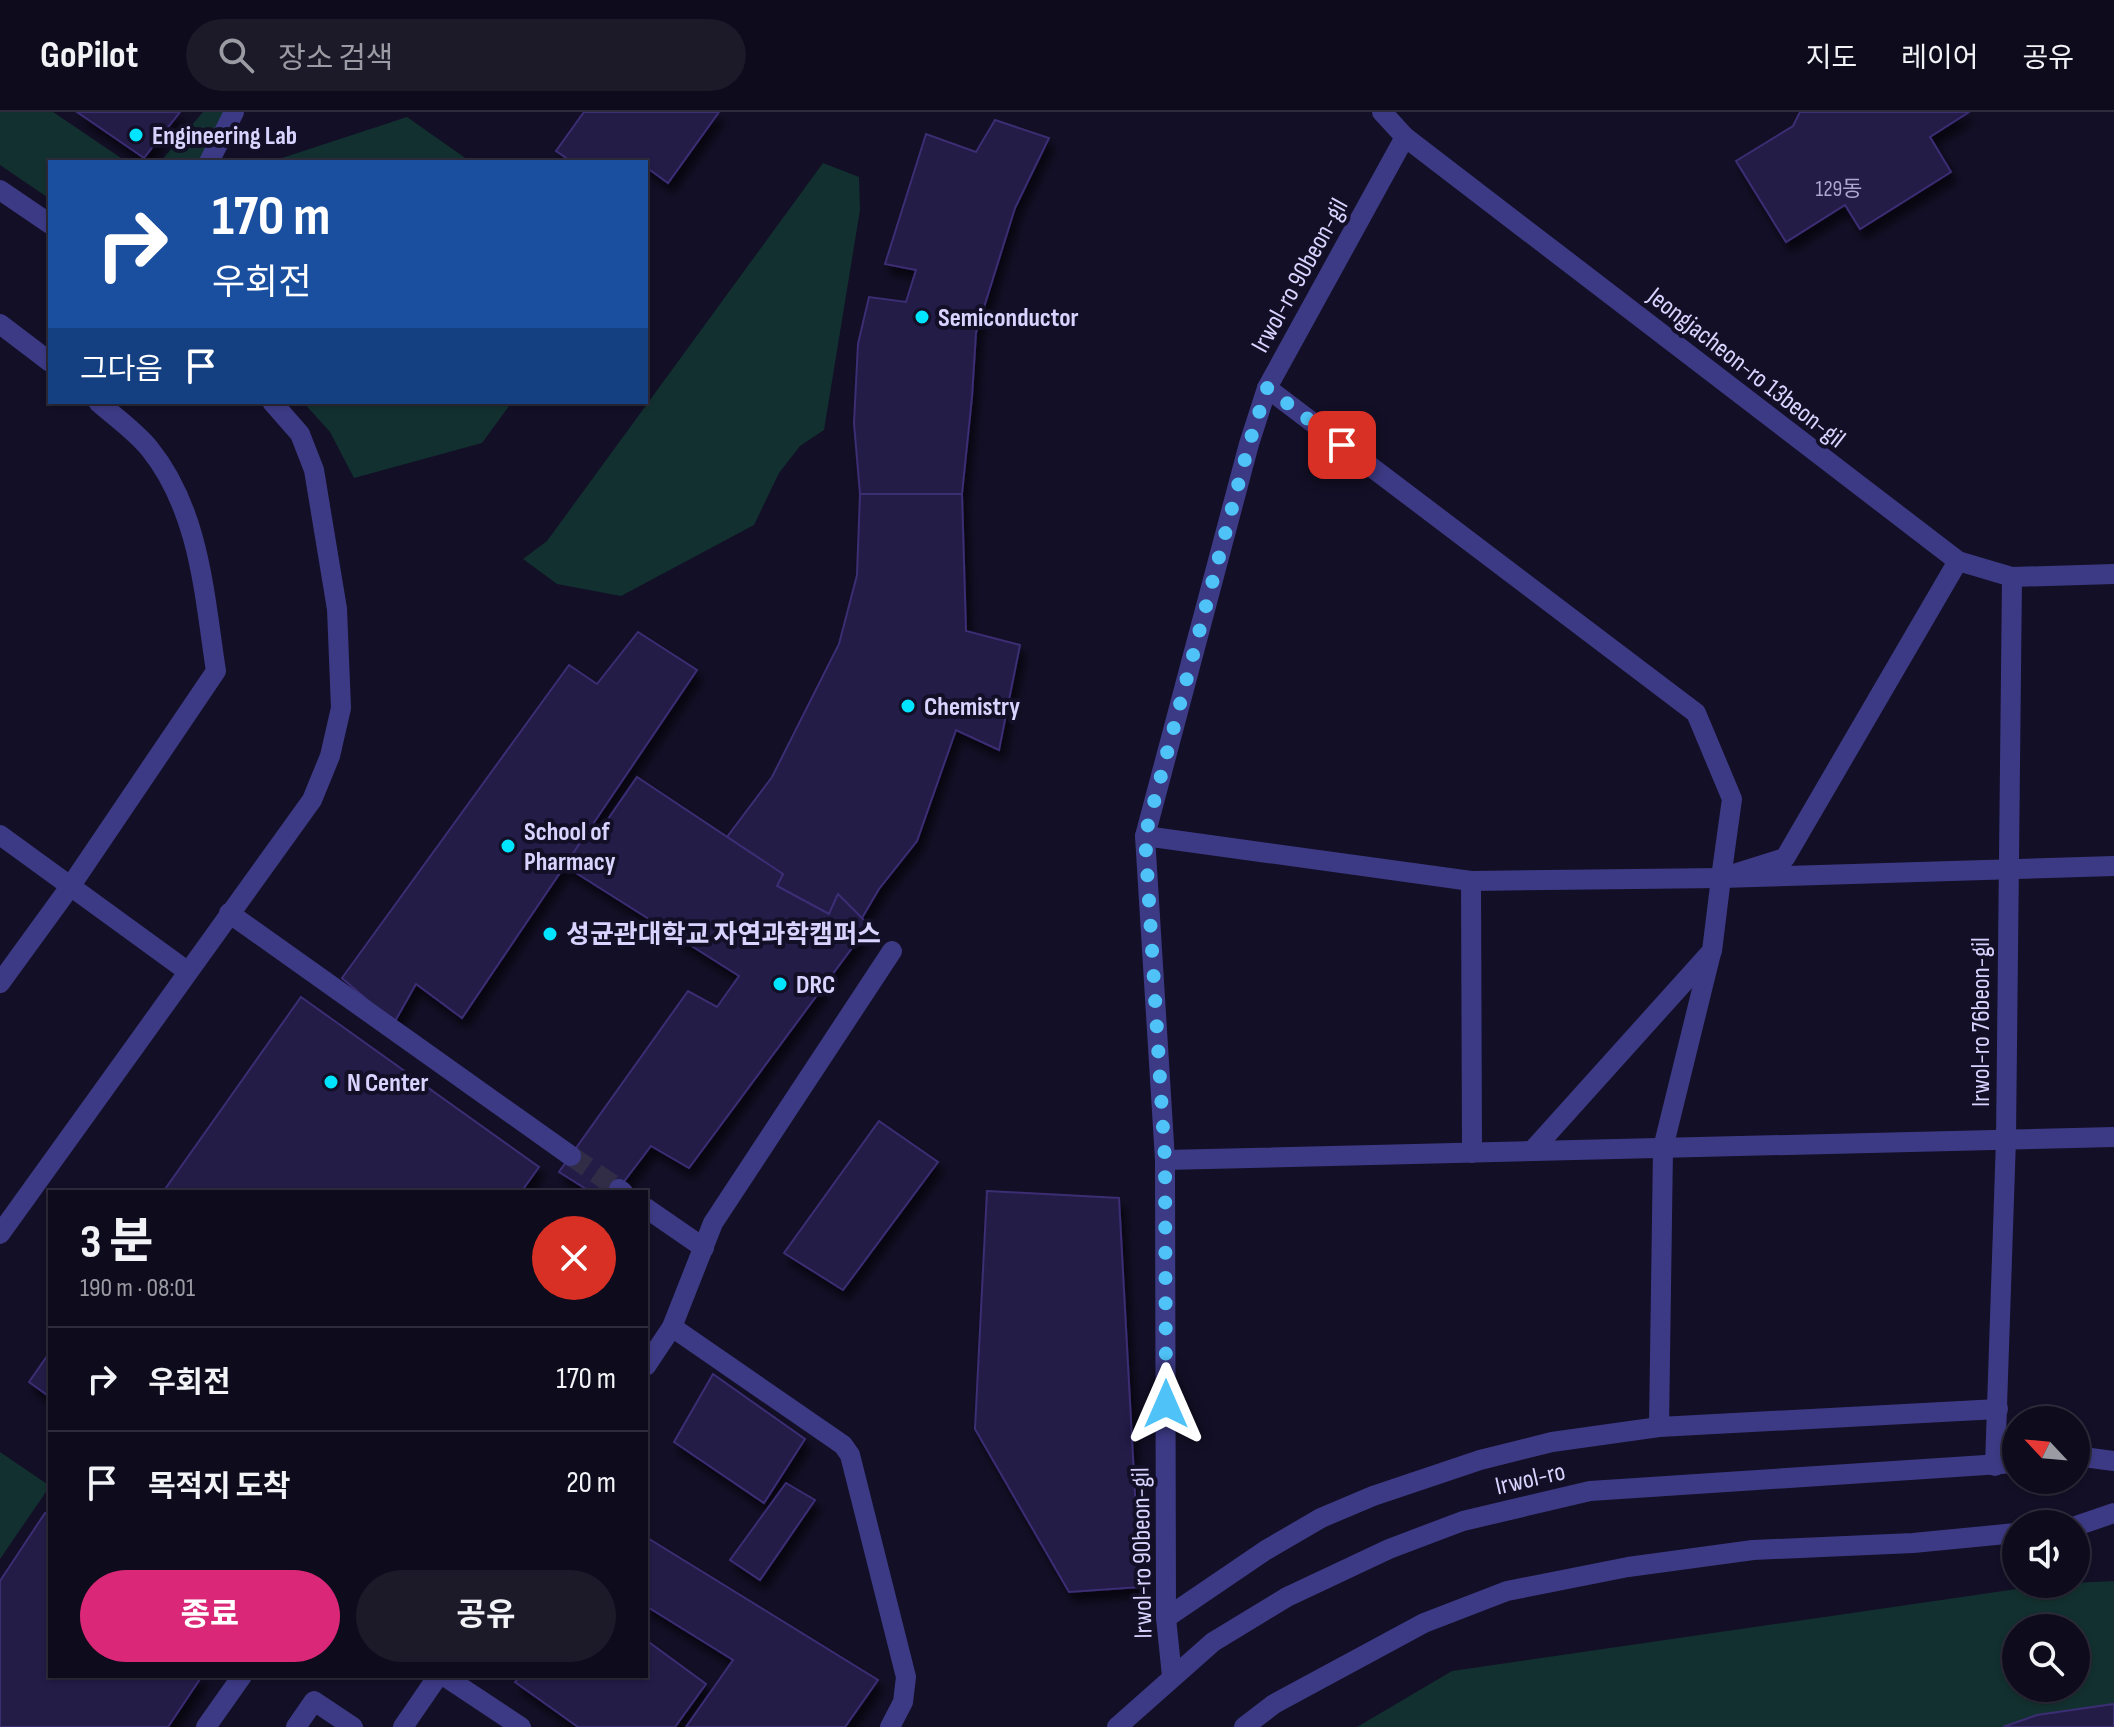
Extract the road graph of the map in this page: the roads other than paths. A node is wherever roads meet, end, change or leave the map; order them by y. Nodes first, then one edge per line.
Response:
1 (234, 112) edge
2 (1382, 112) edge
3 (1405, 137) junction
4 (210, 160) edge
5 (0, 190) edge
6 (48, 223) edge
7 (0, 324) edge
8 (48, 360) edge
9 (1267, 388) junction
10 (100, 404) edge
11 (274, 404) edge
12 (1958, 561) junction
13 (2114, 574) edge
14 (2012, 577) junction
15 (0, 835) edge
16 (1145, 836) junction
17 (2114, 866) edge
18 (2007, 871) junction
19 (1721, 878) junction
20 (1471, 881) junction
21 (72, 884) junction
22 (229, 913) junction
23 (892, 951) dead end
24 (1712, 951) junction
25 (187, 971) junction
26 (0, 983) edge
27 (2114, 1137) edge
28 (2006, 1139) junction
29 (1663, 1148) junction
30 (1532, 1151) junction
31 (1472, 1153) junction
32 (571, 1156) tunnel mouth
33 (1165, 1160) junction
34 (648, 1209) edge
35 (0, 1234) edge
36 (704, 1248) junction
37 (672, 1327) junction
38 (648, 1363) edge
39 (1998, 1409) junction
40 (1659, 1427) junction
41 (2002, 1436) edge
42 (2090, 1458) edge
43 (2114, 1461) edge
44 (2002, 1464) edge
45 (2114, 1513) edge
46 (2090, 1521) edge
47 (2002, 1534) edge
48 (1166, 1618) junction
49 (1172, 1676) junction
50 (241, 1678) edge
51 (440, 1678) edge
52 (444, 1678) edge
53 (206, 1727) edge
54 (296, 1727) edge
55 (353, 1727) edge
56 (403, 1727) edge
57 (521, 1727) edge
58 (890, 1727) edge
59 (1117, 1727) edge
60 (1244, 1727) edge

1 - 4 street
2 - 3 street, Jeongjacheon-ro 13beon-gil
3 - 9 street, Irwol-ro 90beon-gil
3 - 12 street, Jeongjacheon-ro 13beon-gil
5 - 6 street
7 - 8 street
9 - 16 street, Irwol-ro 90beon-gil
9 - 19 street
10 - 21 street
11 - 22 street
12 - 14 street, Jeongjacheon-ro 13beon-gil
12 - 19 street
13 - 14 street, Jeongjacheon-ro 13beon-gil
14 - 18 street, Irwol-ro 76beon-gil
15 - 21 street
16 - 20 street
16 - 33 street, Irwol-ro 90beon-gil
17 - 18 street
18 - 19 street
18 - 28 street, Irwol-ro 76beon-gil
19 - 20 street
19 - 24 street
20 - 31 street
21 - 25 street
21 - 26 street
22 - 25 street
22 - 32 street
23 - 36 street
24 - 29 street
24 - 30 street
25 - 35 street
27 - 28 street
28 - 29 street
28 - 39 street, Irwol-ro 76beon-gil
29 - 30 street
29 - 40 street
30 - 31 street
31 - 33 street
33 - 48 street, Irwol-ro 90beon-gil
34 - 36 street
36 - 37 street
37 - 38 street
37 - 58 street
39 - 40 street, Irwol-ro
39 - 41 street, Irwol-ro 76beon-gil
40 - 48 street, Irwol-ro
42 - 43 street
44 - 49 street, Irwol-ro
45 - 46 street
47 - 60 street
48 - 49 street, Irwol-ro 90beon-gil
49 - 59 street, Irwol-ro
50 - 53 street
51 - 56 street
52 - 57 street
54 - 55 street

